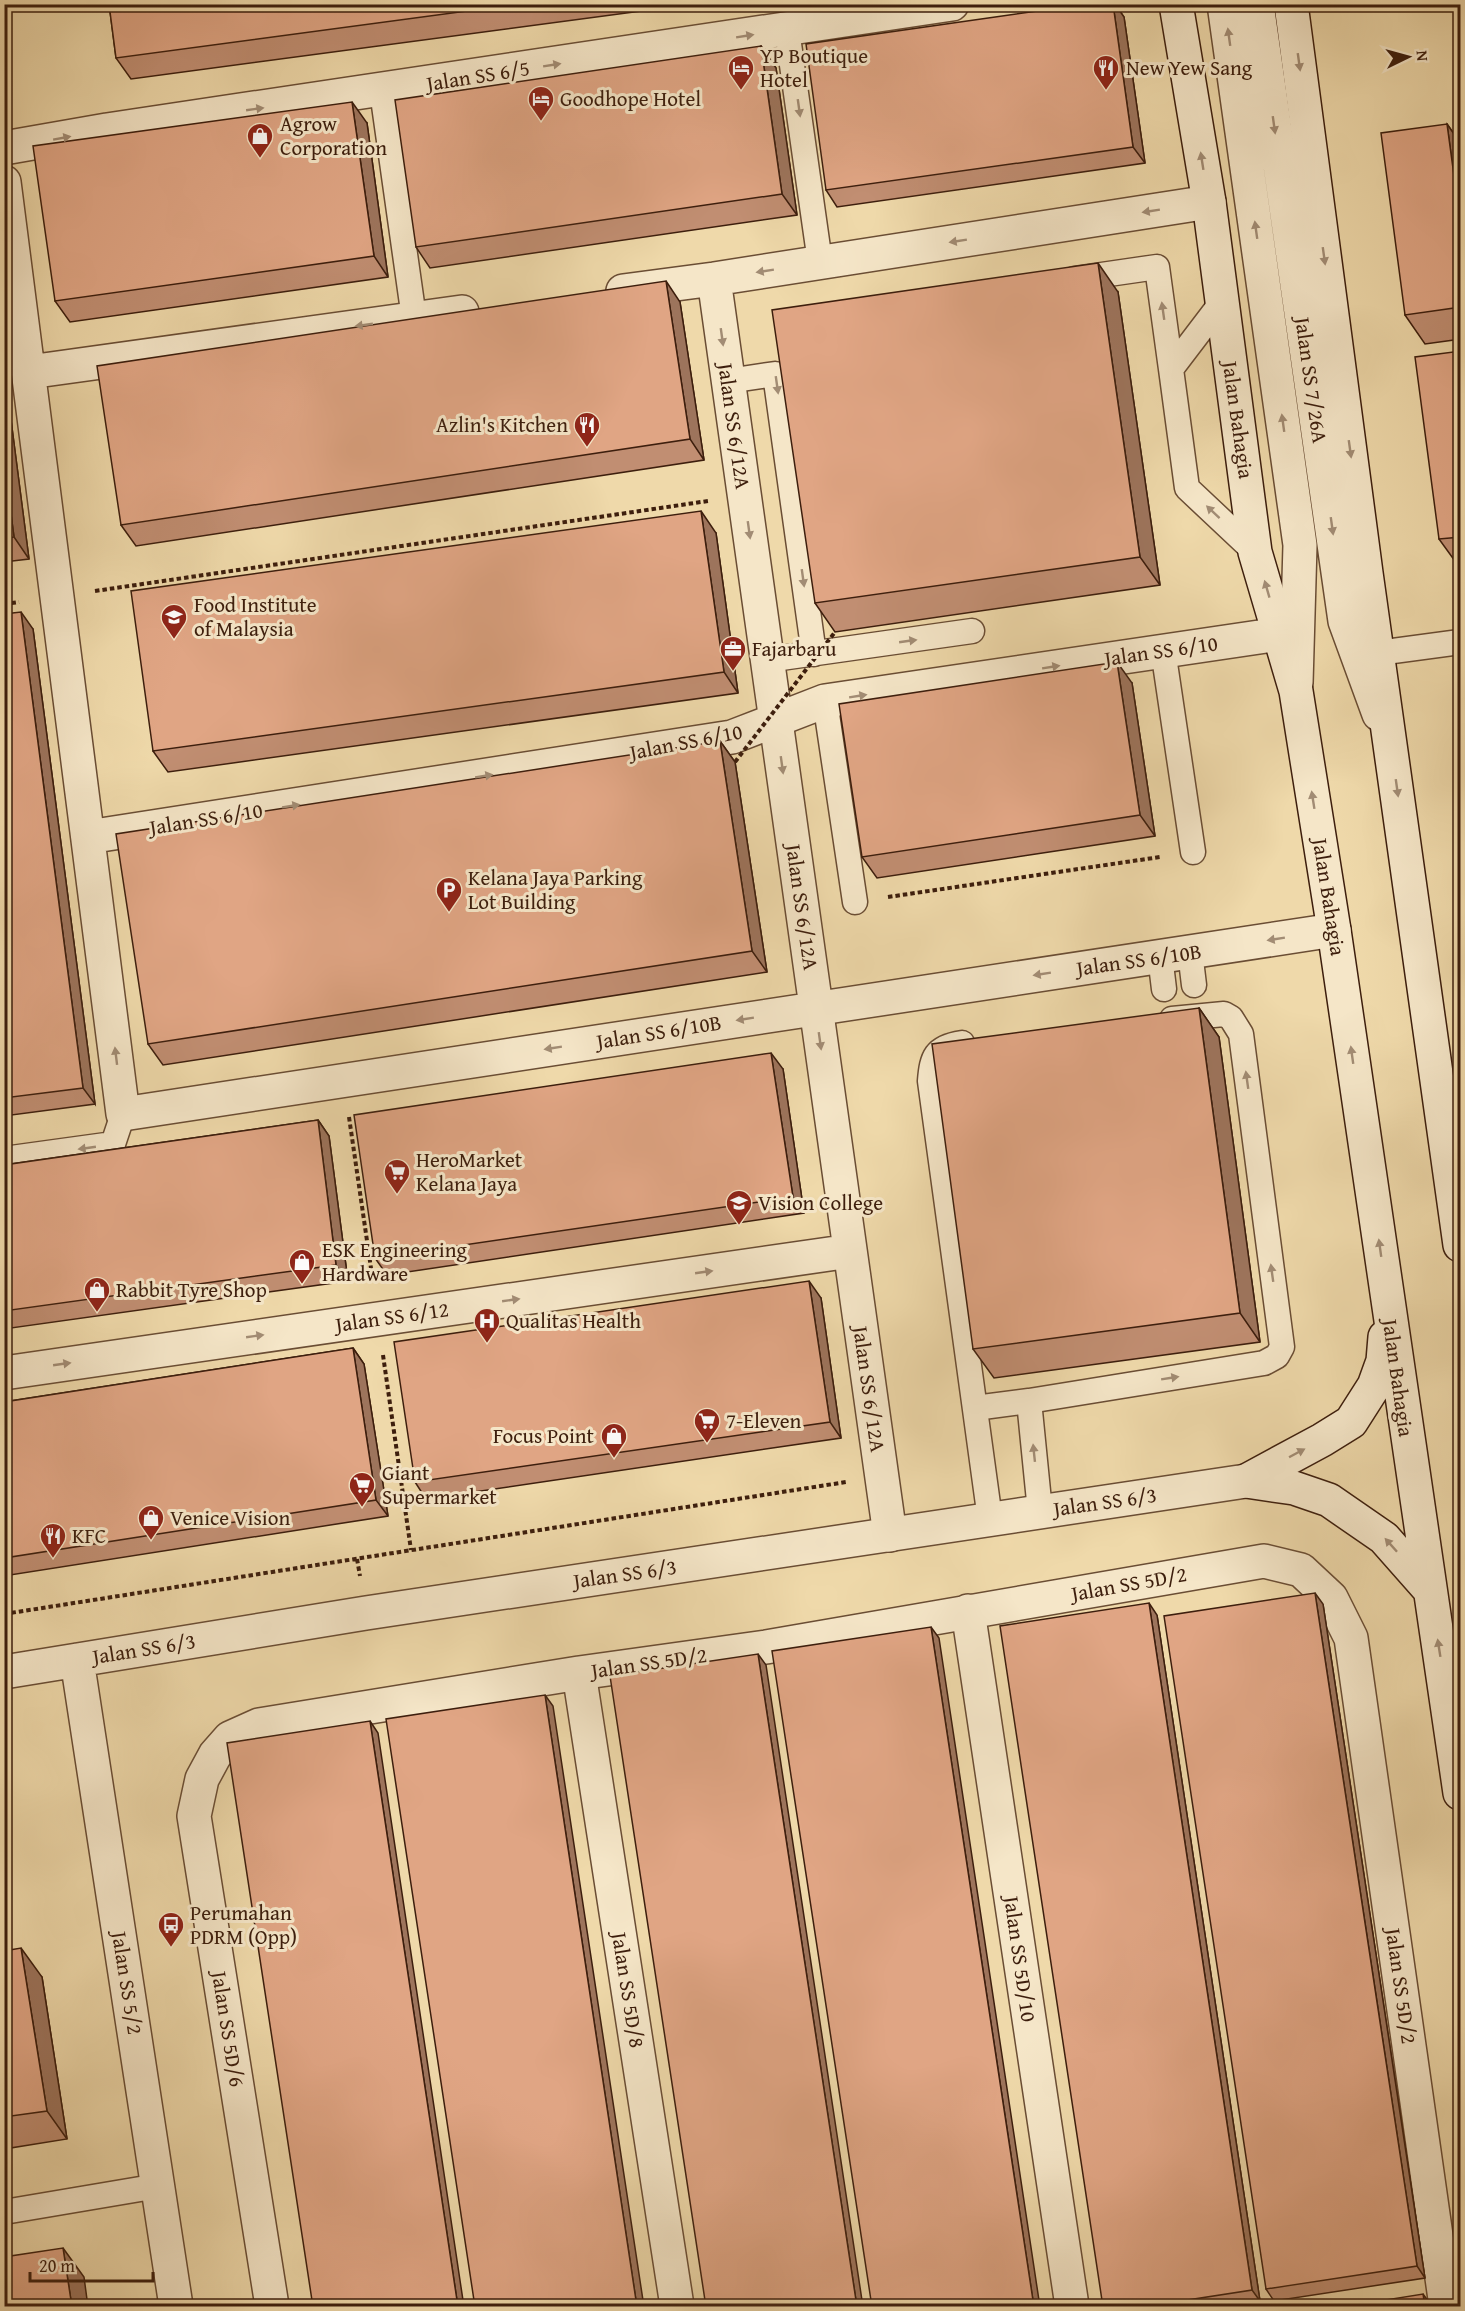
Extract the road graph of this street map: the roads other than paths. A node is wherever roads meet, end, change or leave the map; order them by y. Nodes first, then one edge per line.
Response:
1 (952, 4) edge
2 (1176, 4) edge
3 (1224, 4) edge
4 (1257, 4) edge
5 (1291, 4) edge
6 (787, 30) junction
7 (382, 91) junction
8 (4, 148) edge
9 (4, 182) edge
10 (1209, 202) junction
11 (820, 261) junction
12 (714, 279) junction
13 (1055, 281) edge
14 (599, 294) edge
15 (1222, 302) junction
16 (495, 308) edge
17 (414, 318) junction
18 (1172, 369) junction
19 (29, 372) junction
20 (728, 381) junction
21 (1256, 552) junction
22 (972, 631) edge
23 (1280, 634) junction
24 (1461, 642) edge
25 (1163, 650) junction
26 (1378, 653) junction
27 (814, 654) junction
28 (767, 660) junction
29 (1296, 690) junction
30 (825, 701) junction
31 (776, 720) junction
32 (1391, 748) junction
33 (88, 837) junction
34 (1193, 852) road end
35 (855, 902) road end
36 (1334, 930) junction
37 (1175, 954) junction
38 (1194, 985) dead end
39 (1164, 989) dead end
40 (816, 1008) junction
41 (1154, 1021) edge
42 (980, 1041) edge
43 (123, 1114) junction
44 (4, 1159) edge
45 (1457, 1190) edge
46 (1461, 1245) edge
47 (850, 1251) junction
48 (1388, 1306) junction
49 (4, 1373) edge
50 (1029, 1401) junction
51 (975, 1408) junction
52 (1246, 1481) junction
53 (1040, 1511) junction
54 (990, 1519) junction
55 (890, 1535) junction
56 (1429, 1589) junction
57 (968, 1611) junction
58 (77, 1660) junction
59 (4, 1672) edge
60 (579, 1673) junction
61 (215, 1755) joint
62 (1461, 1793) edge
63 (158, 2186) junction
64 (4, 2212) edge
65 (1438, 2301) edge
66 (176, 2307) edge
67 (272, 2307) edge
68 (677, 2307) edge
69 (1072, 2307) edge

1 - 6 street, Jalan SS 6/5
10 -> 2 street, Jalan Bahagia
29 -> 3 street, Jalan SS 7/26A
4 -> 32 street, Jalan SS 7/26A
5 -> 26 street
7 -> 6 street, Jalan SS 6/5
6 -> 11 lane
8 -> 7 street, Jalan SS 6/5
7 - 17 lane
9 - 19 street
10 -> 11 street
10 - 15 street, Jalan Bahagia
11 -> 12 street
12 - 14 street
12 -> 20 street, Jalan SS 6/12A
18 -> 13 lane
15 - 18 lane
15 - 21 street, Jalan Bahagia
16 - 17 street
17 -> 19 street
21 -> 18 lane
19 - 33 street
20 -> 27 lane
20 -> 28 street, Jalan SS 6/12A
23 -> 21 street, Jalan Bahagia
27 -> 22 lane
23 - 25 street, Jalan SS 6/10
23 - 29 street, Jalan Bahagia
24 - 26 lane
30 -> 25 street, Jalan SS 6/10
25 - 34 lane
26 - 32 street
27 - 28 lane
28 - 31 street, Jalan SS 6/12A
36 -> 29 street, Jalan Bahagia
30 - 31 street, Jalan SS 6/10
30 - 35 lane
33 -> 31 street, Jalan SS 6/10
31 -> 40 street, Jalan SS 6/12A
32 -> 45 street
43 -> 33 street
36 -> 37 street, Jalan SS 6/10B
48 -> 36 street, Jalan Bahagia
37 - 38 lane
37 - 39 lane
37 -> 40 street, Jalan SS 6/10B
40 -> 43 street, Jalan SS 6/10B
40 -> 47 street, Jalan SS 6/12A
50 -> 41 lane
42 - 51 lane
43 -> 44 lane
45 - 46 street
49 -> 47 street, Jalan SS 6/12
47 - 55 street, Jalan SS 6/12A
52 -> 48 street
48 - 56 street, Jalan Bahagia
50 - 51 lane
53 -> 50 lane
51 - 54 lane
52 - 53 street, Jalan SS 6/3
56 -> 52 street
53 - 54 street, Jalan SS 6/3
54 - 55 street, Jalan SS 6/3
55 - 58 street, Jalan SS 6/3
62 -> 56 street, Jalan Bahagia
57 - 60 street, Jalan SS 5D/2
57 - 65 street, Jalan SS 5D/2
57 - 69 street, Jalan SS 5D/10
58 - 59 street, Jalan SS 6/3
58 - 63 street, Jalan SS 5/2
60 - 61 street, Jalan SS 5D/2
60 - 68 street, Jalan SS 5D/8
61 - 67 street, Jalan SS 5D/6
63 - 64 lane
63 - 66 street, Jalan SS 5/2

